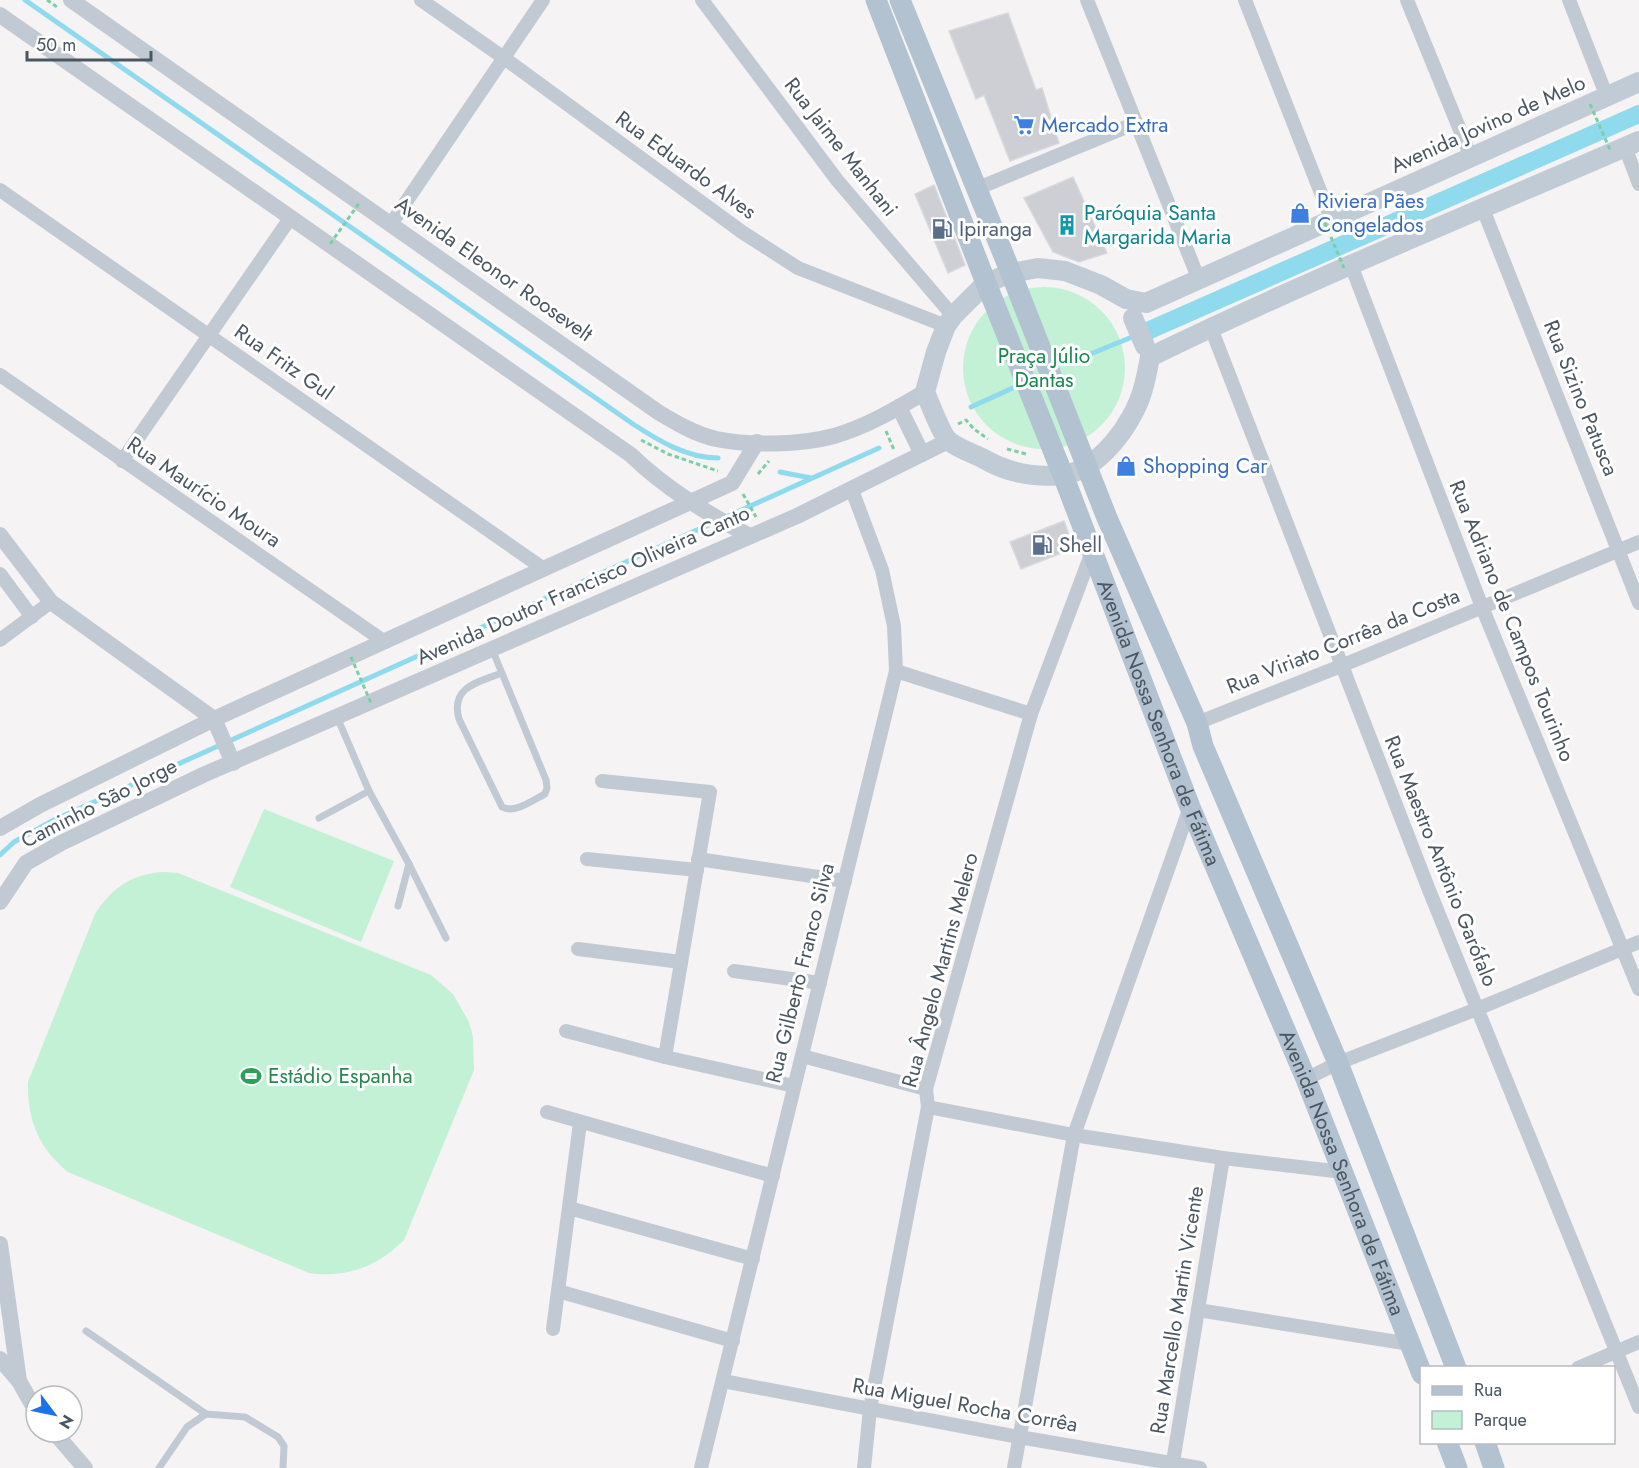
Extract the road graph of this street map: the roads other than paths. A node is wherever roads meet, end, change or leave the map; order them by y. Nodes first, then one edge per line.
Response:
1 (71, 0) edge
2 (421, 0) edge
3 (543, 0) edge
4 (702, 0) edge
5 (876, 0) edge
6 (900, 0) edge
7 (1087, 0) edge
8 (1245, 0) edge
9 (1407, 0) edge
10 (1569, 0) edge
11 (0, 15) edge
12 (504, 58) junction
13 (1639, 82) edge
14 (1598, 100) junction
15 (1137, 123) junction
16 (1625, 146) edge
17 (1471, 157) junction
18 (1639, 184) edge
19 (976, 189) junction
20 (0, 190) edge
21 (1483, 208) junction
22 (291, 217) junction
23 (1328, 222) junction
24 (392, 224) junction
25 (1347, 267) junction
26 (1011, 273) junction
27 (1199, 280) junction
28 (986, 283) junction
29 (1126, 299) junction
30 (950, 321) junction
31 (1210, 328) junction
32 (210, 336) junction
33 (1147, 352) junction
34 (0, 375) edge
35 (924, 392) junction
36 (899, 407) junction
37 (948, 441) junction
38 (757, 442) junction
39 (922, 454) junction
40 (122, 461) junction
41 (1087, 466) junction
42 (1063, 475) junction
43 (852, 490) junction
44 (692, 502) junction
45 (746, 533) junction
46 (0, 535) edge
47 (1639, 542) edge
48 (1618, 551) junction
49 (1092, 552) junction
50 (544, 569) junction
51 (0, 574) edge
52 (51, 603) junction
53 (1639, 603) edge
54 (1482, 607) junction
55 (32, 617) junction
56 (0, 640) edge
57 (385, 642) junction
58 (492, 649) junction
59 (1341, 666) junction
60 (897, 671) junction
61 (502, 673) junction
62 (1031, 714) junction
63 (337, 717) junction
64 (214, 719) junction
65 (1197, 723) junction
66 (232, 761) junction
67 (602, 781) dead end
68 (369, 791) junction
69 (1190, 807) junction
70 (320, 818) dead end
71 (0, 828) edge
72 (587, 859) dead end
73 (409, 864) junction
74 (698, 864) junction
75 (845, 881) junction
76 (0, 902) edge
77 (398, 906) dead end
78 (446, 938) dead end
79 (1639, 942) edge
80 (1623, 948) junction
81 (578, 950) dead end
82 (681, 962) junction
83 (734, 971) dead end
84 (820, 983) junction
85 (1639, 989) edge
86 (1477, 1009) junction
87 (566, 1031) dead end
88 (802, 1056) junction
89 (665, 1057) junction
90 (1338, 1063) junction
91 (1306, 1079) junction
92 (794, 1086) junction
93 (926, 1089) junction
94 (928, 1107) junction
95 (547, 1112) dead end
96 (580, 1123) junction
97 (1074, 1135) junction
98 (1223, 1158) junction
99 (1343, 1172) junction
100 (773, 1176) junction
101 (569, 1208) junction
102 (0, 1244) edge
103 (753, 1258) junction
104 (558, 1291) junction
105 (1198, 1310) junction
106 (553, 1329) dead end
107 (86, 1331) dead end
108 (733, 1341) junction
109 (1639, 1342) edge
110 (1410, 1344) junction
111 (1617, 1351) junction
112 (0, 1359) edge
113 (1455, 1366) edge
114 (1583, 1366) edge
115 (1420, 1369) edge
116 (19, 1381) junction
117 (723, 1381) junction
118 (24, 1390) edge
119 (1639, 1407) edge
120 (870, 1409) junction
121 (206, 1414) junction
122 (1019, 1437) junction
123 (64, 1444) edge
124 (1447, 1444) edge
125 (1485, 1444) edge
126 (1172, 1466) edge
127 (85, 1468) edge
128 (159, 1468) edge
129 (283, 1468) edge
130 (701, 1468) edge
131 (864, 1468) edge
132 (1014, 1468) edge
133 (1200, 1468) edge
134 (1457, 1468) edge
135 (1494, 1468) edge

1 - 24 street, Avenida Eleonor Roosevelt
2 - 12 street, Rua Eduardo Alves
3 - 12 street
4 - 30 street, Rua Jaime Manhani
5 - 28 main road, Avenida Nossa Senhora de Fátima
6 - 19 main road, Avenida Nossa Senhora de Fátima
7 - 15 street
8 - 23 street
9 - 17 street
10 - 14 street
11 - 22 street
12 - 24 street
12 - 30 street, Rua Eduardo Alves
13 - 14 main road, Avenida Jovino de Melo
14 - 17 main road, Avenida Jovino de Melo
15 - 19 street
15 - 27 street
16 - 18 street
16 - 21 main road
17 - 23 main road, Avenida Jovino de Melo
19 - 26 main road, Avenida Nossa Senhora de Fátima
20 - 32 street, Rua Fritz Gul
21 - 25 main road
21 - 48 street, Rua Sizino Patusca
22 - 32 street
22 - 44 street
23 - 27 main road, Avenida Jovino de Melo
24 - 38 street, Avenida Eleonor Roosevelt
25 - 31 main road
25 - 54 street, Rua Adriano de Campos Tourinho
26 - 28 main road
26 - 29 main road
26 - 41 main road, Avenida Nossa Senhora de Fátima
27 - 29 main road, Avenida Jovino de Melo
28 - 30 main road
28 - 42 main road, Avenida Nossa Senhora de Fátima
29 - 33 main road, bridge
30 - 35 main road
31 - 33 main road
31 - 59 street, Rua Maestro Antônio Garófalo
32 - 40 street
32 - 50 street, Rua Fritz Gul
33 - 41 main road
34 - 40 street, Rua Maurício Moura
35 - 36 street, Avenida Eleonor Roosevelt
35 - 37 main road
36 - 38 street, Avenida Eleonor Roosevelt
36 - 39 street
37 - 39 street, Avenida Doutor Francisco Oliveira Canto
37 - 42 main road
38 - 44 street, Avenida Doutor Francisco Oliveira Canto
39 - 43 street, Avenida Doutor Francisco Oliveira Canto
40 - 57 street, Rua Maurício Moura
41 - 42 main road
41 - 65 main road, Avenida Nossa Senhora de Fátima
42 - 49 main road, Avenida Nossa Senhora de Fátima
43 - 45 street, Avenida Doutor Francisco Oliveira Canto
43 - 60 street, Rua Gilberto Franco Silva
44 - 45 street
44 - 50 street, Avenida Doutor Francisco Oliveira Canto
45 - 58 street, Avenida Doutor Francisco Oliveira Canto
46 - 52 street
47 - 48 street, Rua Viriato Corrêa da Costa
48 - 53 street, Rua Sizino Patusca
48 - 54 street, Rua Viriato Corrêa da Costa
49 - 62 street, Rua Ângelo Martins Melero
49 - 69 main road, Avenida Nossa Senhora de Fátima
50 - 57 street, Avenida Doutor Francisco Oliveira Canto
51 - 55 street
52 - 55 street
52 - 64 street
54 - 59 street, Rua Viriato Corrêa da Costa
54 - 80 street, Rua Adriano de Campos Tourinho
55 - 56 street
57 - 64 street, Avenida Doutor Francisco Oliveira Canto
58 - 61 lane
58 - 63 street, Avenida Doutor Francisco Oliveira Canto
59 - 65 street, Rua Viriato Corrêa da Costa
59 - 86 street, Rua Maestro Antônio Garófalo
60 - 62 street
60 - 75 street, Rua Gilberto Franco Silva
61 - 61 lane
62 - 93 street, Rua Ângelo Martins Melero
63 - 66 street, Avenida Doutor Francisco Oliveira Canto
63 - 68 lane
64 - 66 street
64 - 71 street, Caminho São Jorge
65 - 90 main road, Avenida Nossa Senhora de Fátima
66 - 76 street, Caminho São Jorge
67 - 74 street
68 - 70 lane
68 - 73 lane
69 - 91 main road, Avenida Nossa Senhora de Fátima
69 - 97 street
72 - 74 street
73 - 77 lane
73 - 78 lane
74 - 75 street
74 - 82 street
75 - 84 street, Rua Gilberto Franco Silva
79 - 80 street
80 - 85 street, Rua Adriano de Campos Tourinho
80 - 86 street
81 - 82 street
82 - 89 street
83 - 84 street
84 - 88 street, Rua Gilberto Franco Silva
86 - 90 street
86 - 111 street, Rua Maestro Antônio Garófalo
87 - 89 street
88 - 92 street, Rua Gilberto Franco Silva
88 - 93 street
89 - 92 street
90 - 91 street
90 - 113 main road, Avenida Nossa Senhora de Fátima
91 - 99 main road, Avenida Nossa Senhora de Fátima
92 - 100 street, Rua Gilberto Franco Silva
93 - 94 street, Rua Ângelo Martins Melero
94 - 97 street
94 - 120 street, Rua Ângelo Martins Melero
95 - 96 street
96 - 100 street
96 - 101 street
97 - 98 street
97 - 122 street
98 - 99 street
98 - 105 street, Rua Marcello Martin Vicente
99 - 110 main road, Avenida Nossa Senhora de Fátima
100 - 103 street, Rua Gilberto Franco Silva
101 - 103 street
101 - 104 street
102 - 116 street
103 - 108 street, Rua Gilberto Franco Silva
104 - 106 street
104 - 108 street
105 - 110 street
105 - 126 street, Rua Marcello Martin Vicente
107 - 121 lane
108 - 117 street, Rua Gilberto Franco Silva
109 - 111 street
110 - 115 main road, Avenida Nossa Senhora de Fátima
111 - 114 street
111 - 119 street, Rua Maestro Antônio Garófalo
112 - 116 street
116 - 118 street
117 - 120 street, Rua Miguel Rocha Corrêa
117 - 130 street, Rua Gilberto Franco Silva
120 - 122 street, Rua Miguel Rocha Corrêa
120 - 131 street, Rua Ângelo Martins Melero
121 - 128 lane
121 - 129 lane
122 - 126 street, Rua Miguel Rocha Corrêa
122 - 132 street
123 - 127 street
124 - 134 main road
125 - 135 main road
126 - 133 street, Rua Miguel Rocha Corrêa

